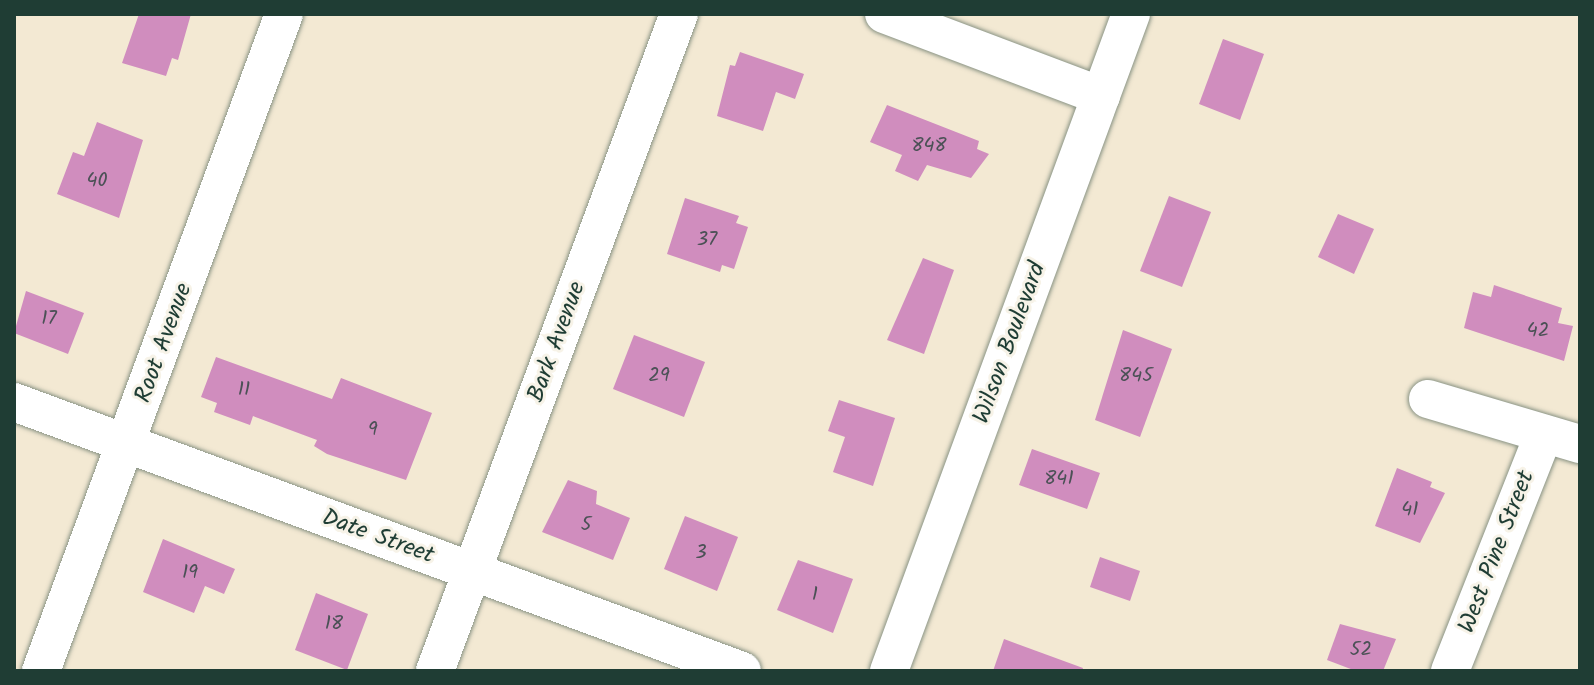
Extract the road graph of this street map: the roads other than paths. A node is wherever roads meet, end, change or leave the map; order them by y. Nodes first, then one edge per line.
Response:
1 (284, 14) edge
2 (679, 14) edge
3 (884, 14) edge
4 (1131, 14) edge
5 (1101, 96) junction
6 (1428, 399) dead end
7 (14, 402) edge
8 (1544, 434) junction
9 (127, 444) junction
10 (1580, 444) edge
11 (472, 572) junction
12 (41, 671) edge
13 (435, 671) edge
14 (742, 671) edge
15 (889, 671) edge
16 (1450, 671) edge

1 - 9 street, Root Avenue
2 - 11 street, Bark Avenue
3 - 5 street
4 - 5 street, Wilson Boulevard
5 - 15 street, Wilson Boulevard
6 - 8 street
7 - 9 street, Date Street
8 - 10 street
8 - 16 street, West Pine Street
9 - 11 street, Date Street
9 - 12 street, Root Avenue
11 - 13 street, Bark Avenue
11 - 14 street, Date Street

